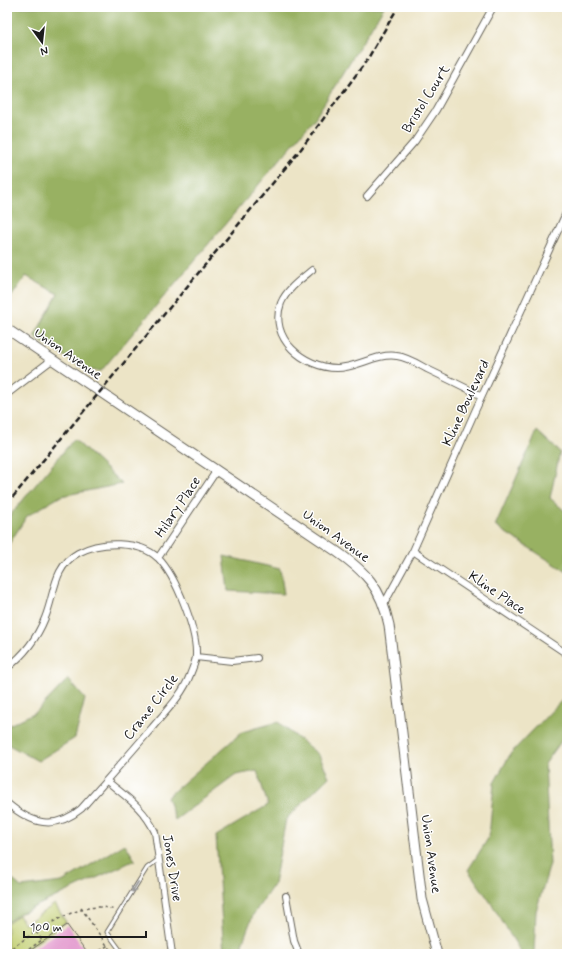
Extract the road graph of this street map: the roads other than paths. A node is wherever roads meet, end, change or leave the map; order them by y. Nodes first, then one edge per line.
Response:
1 (493, 7) edge
2 (367, 196) dead end
3 (567, 211) edge
4 (312, 270) dead end
5 (7, 329) edge
6 (53, 359) junction
7 (7, 394) edge
8 (482, 396) junction
9 (217, 470) junction
10 (414, 552) junction
11 (158, 558) junction
12 (384, 604) junction
13 (567, 654) edge
14 (196, 657) junction
15 (257, 658) dead end
16 (7, 668) edge
17 (107, 781) junction
18 (7, 803) edge
19 (160, 858) junction
20 (286, 896) dead end
21 (123, 954) edge
22 (172, 954) edge
23 (299, 954) edge
24 (437, 954) edge

1 - 2 street, Bristol Court
3 - 8 street, Kline Boulevard
4 - 8 street
5 - 6 main road, Union Avenue
6 - 7 street
6 - 9 main road, Union Avenue
8 - 10 street, Kline Boulevard
9 - 11 street, Hilary Place
9 - 12 main road, Union Avenue
10 - 12 street, Kline Boulevard
10 - 13 street, Kline Place
11 - 14 street, Crane Circle
11 - 16 street
12 - 24 main road, Union Avenue
14 - 15 street
14 - 17 street, Crane Circle
17 - 18 street, Crane Circle
17 - 19 street, Jones Drive
19 -> 21 lane
19 - 22 street, Jones Drive
20 - 23 street

